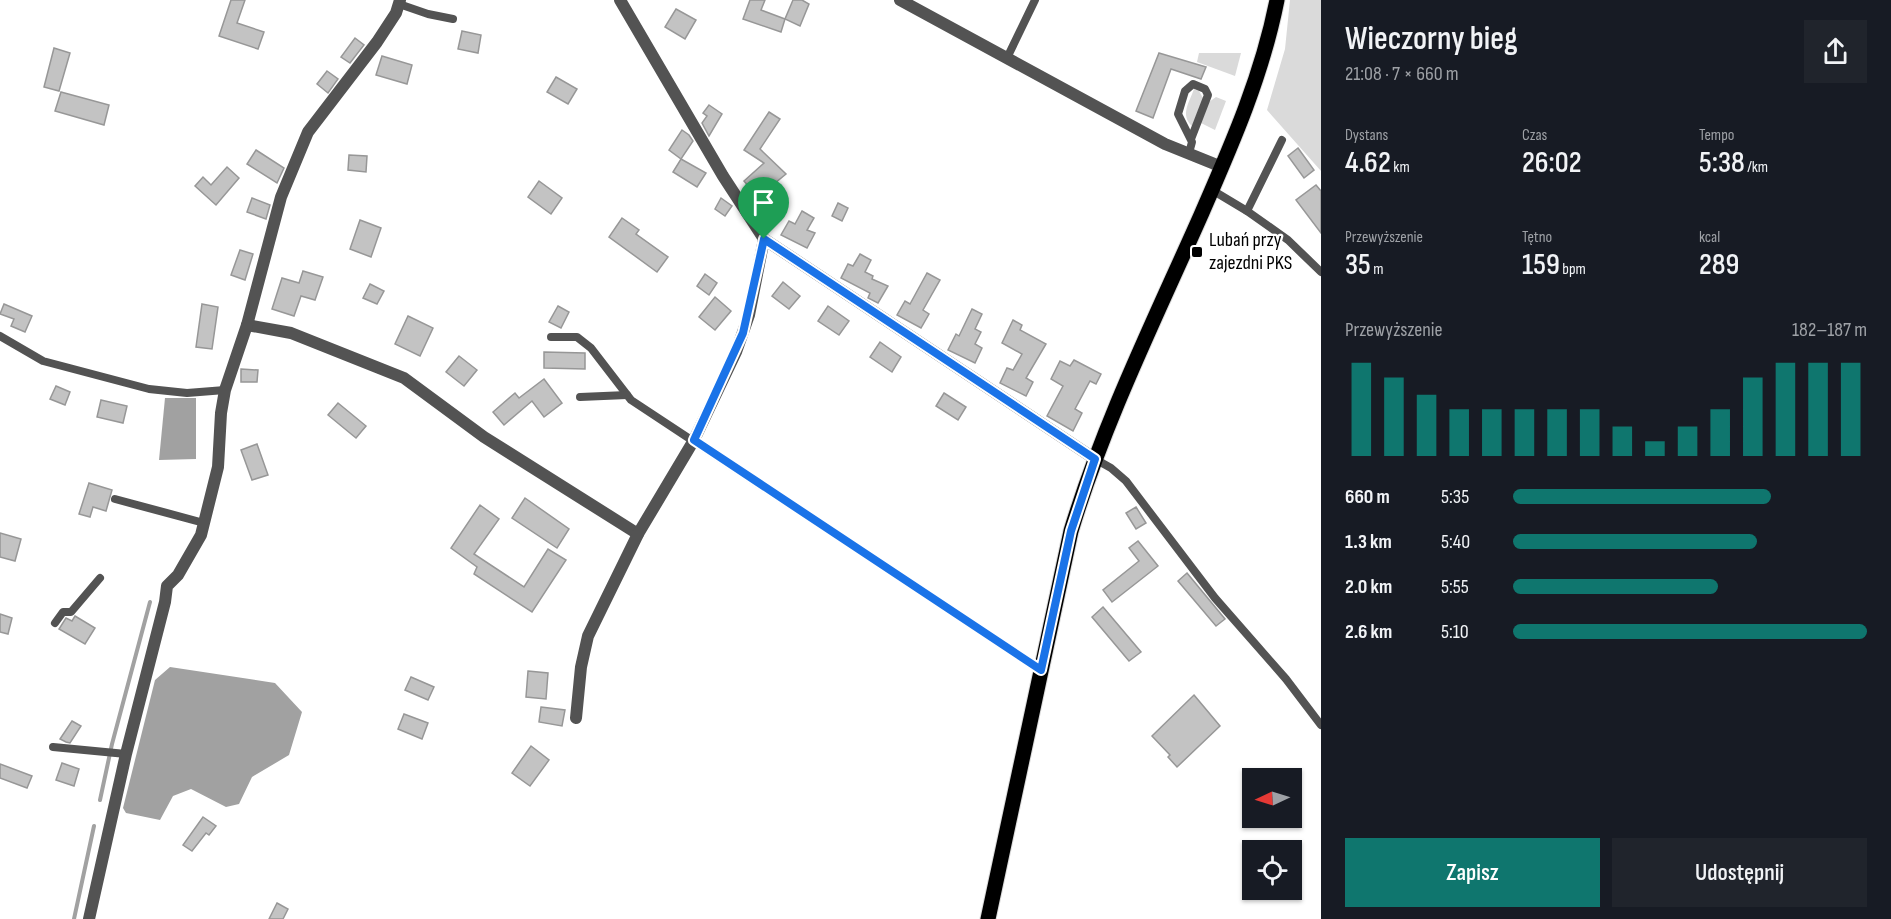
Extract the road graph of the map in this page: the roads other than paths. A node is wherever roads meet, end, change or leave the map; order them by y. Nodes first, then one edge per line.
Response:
1 (620, 0) edge
2 (900, 0) edge
3 (1035, 0) edge
4 (1277, 0) edge
5 (400, 2) edge
6 (453, 19) dead end
7 (1007, 58) junction
8 (1191, 139) junction
9 (1282, 141) dead end
10 (1189, 153) junction
11 (1222, 167) junction
12 (1212, 190) junction
13 (1247, 210) junction
14 (764, 239) junction
15 (1321, 272) edge
16 (248, 325) junction
17 (0, 336) edge
18 (551, 337) dead end
19 (225, 390) junction
20 (627, 395) junction
21 (580, 397) dead end
22 (694, 440) junction
23 (1095, 459) junction
24 (115, 499) dead end
25 (204, 523) junction
26 (638, 534) junction
27 (100, 578) dead end
28 (55, 623) dead end
29 (1041, 670) junction
30 (576, 717) dead end
31 (1321, 725) edge
32 (52, 747) dead end
33 (126, 754) junction
34 (89, 919) edge
35 (988, 919) edge

1 - 14 street
2 - 7 street
3 - 7 lane
4 - 11 main road
5 - 6 lane
5 - 16 street
7 - 10 street
8 - 8 lane
8 - 10 lane
9 - 13 lane
10 - 11 street
11 - 12 main road
12 - 13 lane
12 - 23 main road
13 - 15 lane
14 - 22 street
14 - 23 street
16 - 19 street
16 - 26 street
17 - 19 lane
18 - 20 lane
19 - 25 street
20 - 21 lane
20 - 22 lane
22 - 26 street
22 - 29 lane
23 - 29 main road
23 - 31 lane
24 - 25 lane
25 - 33 street
26 - 30 street
27 - 28 lane
29 - 35 main road
32 - 33 lane
33 - 34 street

